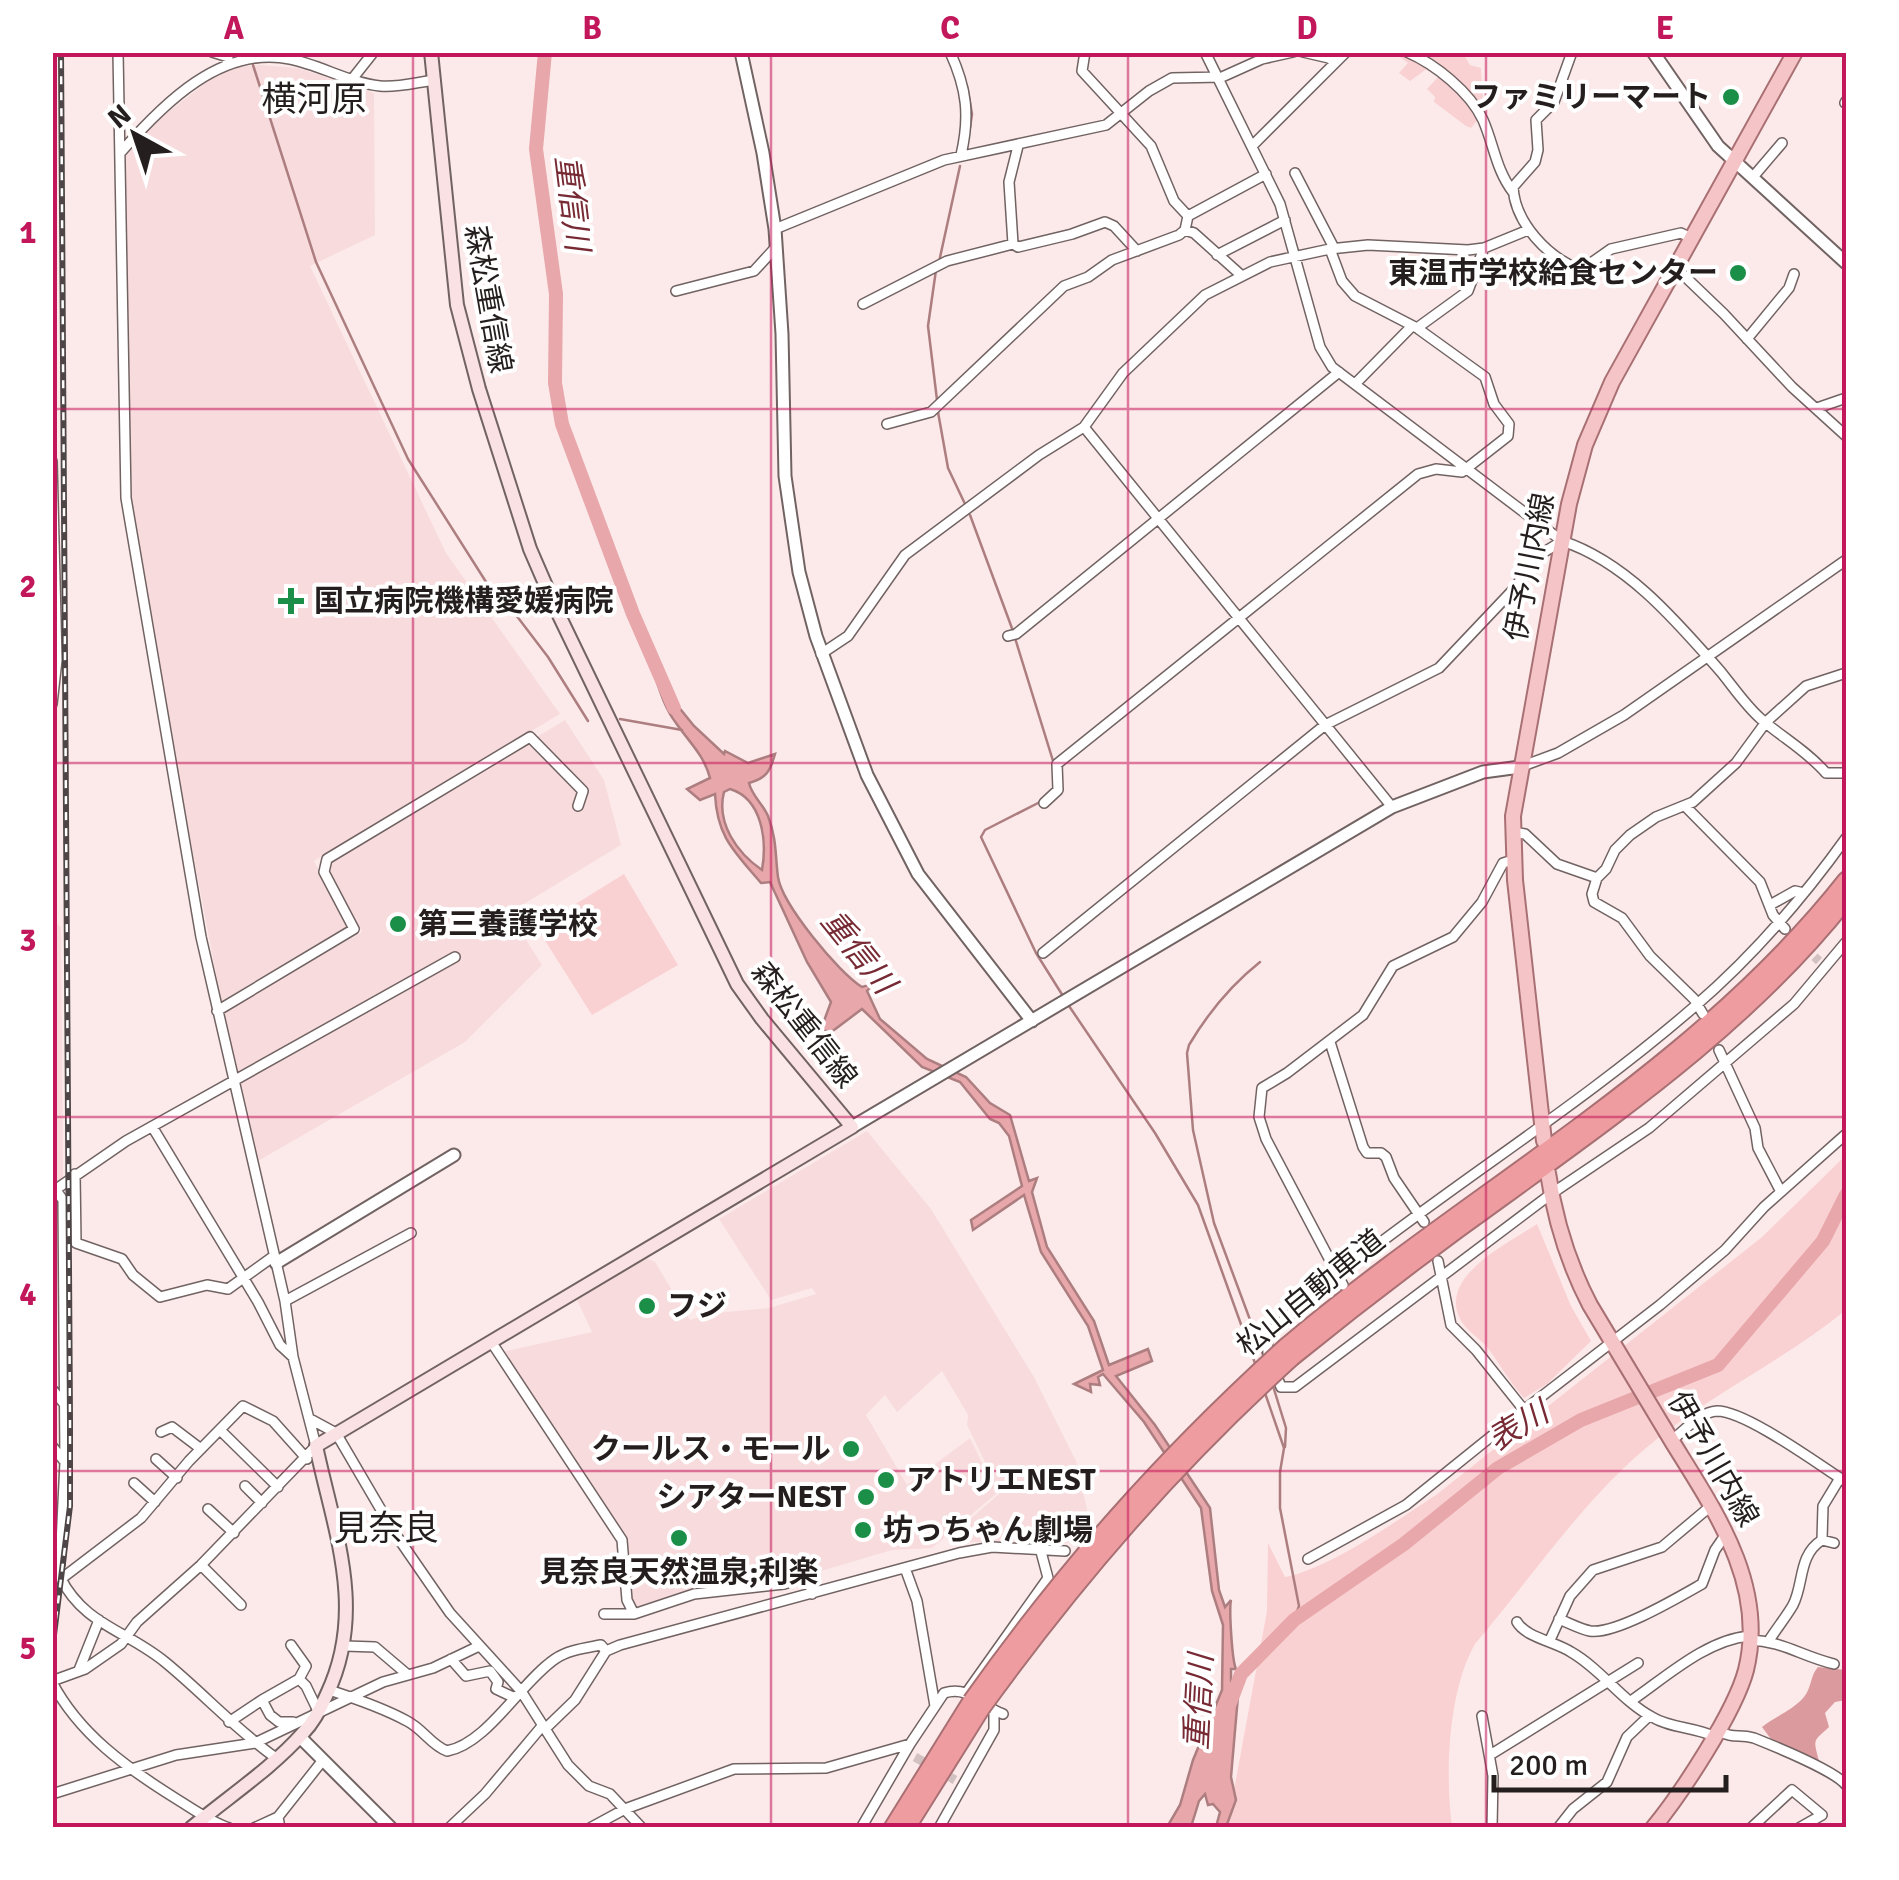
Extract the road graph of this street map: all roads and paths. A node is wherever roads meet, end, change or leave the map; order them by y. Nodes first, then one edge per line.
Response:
1 (118, 52) edge
2 (212, 52) edge
3 (431, 52) edge
4 (741, 52) edge
5 (950, 52) edge
6 (1085, 52) edge
7 (1204, 52) edge
8 (1293, 52) edge
9 (1304, 52) edge
10 (1346, 52) edge
11 (1408, 52) edge
12 (1572, 52) edge
13 (1653, 52) edge
14 (1795, 52) edge
15 (257, 54) edge
16 (372, 54) edge
17 (1331, 58) edge
18 (227, 64) junction
19 (1217, 77) junction
20 (353, 78) junction
21 (435, 80) junction
22 (1122, 114) junction
23 (1782, 142) dead end
24 (1018, 146) junction
25 (1252, 146) junction
26 (120, 154) junction
27 (961, 155) junction
28 (1735, 162) junction
29 (1295, 173) dead end
30 (1266, 174) junction
31 (1753, 177) junction
32 (1513, 193) junction
33 (1188, 216) junction
34 (1285, 220) junction
35 (774, 229) junction
36 (1184, 230) junction
37 (1528, 230) junction
38 (1693, 239) junction
39 (1013, 244) junction
40 (776, 247) junction
41 (1332, 248) junction
42 (1484, 248) junction
43 (1137, 252) junction
44 (1217, 255) junction
45 (1294, 256) junction
46 (1846, 263) edge
47 (1676, 268) junction
48 (754, 272) junction
49 (1794, 274) dead end
50 (1242, 276) junction
51 (779, 278) junction
52 (676, 291) dead end
53 (863, 304) dead end
54 (1415, 327) junction
55 (1747, 339) junction
56 (1339, 372) junction
57 (1355, 384) junction
58 (1846, 398) edge
59 (1817, 408) junction
60 (887, 424) dead end
61 (1084, 426) junction
62 (1846, 436) edge
63 (52, 461) edge
64 (1467, 468) junction
65 (1158, 520) junction
66 (1562, 541) junction
67 (1846, 560) edge
68 (1238, 618) junction
69 (1008, 636) dead end
70 (821, 654) junction
71 (1708, 658) junction
72 (1846, 674) edge
73 (52, 704) edge
74 (1766, 722) junction
75 (1324, 725) junction
76 (1520, 768) junction
77 (1846, 772) edge
78 (1044, 804) dead end
79 (578, 806) dead end
80 (1392, 807) junction
81 (1686, 807) junction
82 (1512, 832) junction
83 (1846, 838) edge
84 (1513, 860) junction
85 (1598, 878) junction
86 (1846, 880) edge
87 (1804, 893) junction
88 (1846, 900) edge
89 (1770, 905) junction
90 (1782, 926) junction
91 (1846, 942) edge
92 (1043, 953) dead end
93 (455, 958) dead end
94 (1700, 1009) junction
95 (217, 1010) junction
96 (1032, 1021) junction
97 (1330, 1042) junction
98 (1720, 1050) dead end
99 (1727, 1064) junction
100 (232, 1080) junction
101 (852, 1127) junction
102 (152, 1128) junction
103 (1543, 1133) junction
104 (1846, 1134) edge
105 (454, 1154) dead end
106 (1548, 1173) dead end
107 (75, 1174) junction
108 (54, 1191) edge
109 (1780, 1192) junction
110 (1551, 1194) junction
111 (1421, 1217) junction
112 (64, 1227) junction
113 (410, 1233) dead end
114 (52, 1237) edge
115 (275, 1260) junction
116 (1438, 1261) dead end
117 (64, 1263) junction
118 (1338, 1274) junction
119 (52, 1275) edge
120 (1443, 1275) junction
121 (244, 1278) junction
122 (1343, 1285) dead end
123 (285, 1301) junction
124 (1361, 1317) dead end
125 (1370, 1329) junction
126 (492, 1343) junction
127 (1614, 1344) junction
128 (1289, 1352) junction
129 (293, 1357) junction
130 (52, 1389) edge
131 (63, 1404) junction
132 (52, 1409) edge
133 (1524, 1410) junction
134 (312, 1420) junction
135 (220, 1430) junction
136 (161, 1432) dead end
137 (336, 1433) junction
138 (1670, 1439) junction
139 (52, 1446) edge
140 (316, 1446) junction
141 (201, 1449) junction
142 (156, 1459) dead end
143 (307, 1459) junction
144 (65, 1462) junction
145 (177, 1478) junction
146 (1843, 1480) edge
147 (134, 1483) dead end
148 (245, 1486) dead end
149 (278, 1487) junction
150 (156, 1502) junction
151 (262, 1503) junction
152 (1712, 1505) junction
153 (208, 1508) dead end
154 (234, 1532) junction
155 (1728, 1534) junction
156 (1822, 1540) junction
157 (1834, 1542) dead end
158 (1040, 1548) junction
159 (1066, 1551) dead end
160 (1308, 1559) dead end
161 (202, 1565) junction
162 (905, 1568) junction
163 (56, 1573) edge
164 (812, 1594) junction
165 (241, 1605) dead end
166 (604, 1614) dead end
167 (634, 1614) junction
168 (98, 1620) junction
169 (1559, 1620) junction
170 (1517, 1622) dead end
171 (127, 1636) junction
172 (1749, 1638) junction
173 (1770, 1639) junction
174 (1550, 1640) junction
175 (290, 1645) dead end
176 (345, 1646) junction
177 (479, 1646) junction
178 (606, 1650) junction
179 (451, 1659) junction
180 (1638, 1664) dead end
181 (1834, 1664) dead end
182 (85, 1669) junction
183 (408, 1676) junction
184 (299, 1679) junction
185 (52, 1682) edge
186 (1607, 1684) junction
187 (330, 1690) junction
188 (518, 1695) junction
189 (354, 1698) junction
190 (262, 1700) junction
191 (1631, 1701) junction
192 (983, 1705) junction
193 (934, 1706) junction
194 (318, 1712) junction
195 (1482, 1716) dead end
196 (1649, 1716) junction
197 (229, 1722) junction
198 (298, 1722) junction
199 (544, 1727) junction
200 (1715, 1733) junction
201 (300, 1737) junction
202 (255, 1743) junction
203 (910, 1751) junction
204 (1490, 1755) junction
205 (276, 1758) junction
206 (323, 1760) junction
207 (130, 1769) junction
208 (1846, 1785) edge
209 (52, 1794) edge
210 (625, 1809) junction
211 (205, 1822) edge
212 (279, 1822) edge
213 (191, 1828) edge
214 (229, 1828) edge
215 (254, 1828) edge
216 (391, 1828) edge
217 (448, 1828) edge
218 (590, 1828) edge
219 (642, 1828) edge
220 (861, 1828) edge
221 (892, 1828) edge
222 (907, 1828) edge
223 (939, 1828) edge
224 (1492, 1828) edge
225 (1558, 1828) edge
226 (1652, 1828) edge
227 (1750, 1828) edge
228 (1799, 1828) edge

1 - 26 street
2 - 18 street
3 - 21 main road, 森松重信線
4 - 35 street
5 - 27 street
6 - 22 street
7 - 19 street
8 - 19 street
9 - 17 street
10 - 17 street
11 - 32 street
12 - 32 street
13 - 28 street
14 - 28 main road, 伊予川内線
15 - 18 street
15 - 20 street
16 - 20 street
17 - 25 street
18 - 26 street
19 - 22 street
19 - 25 street
20 - 21 street
21 - 101 main road, 森松重信線
22 - 24 street
22 - 33 street
23 - 31 street
24 - 27 street
24 - 39 street
25 - 30 street
26 - 95 street
27 - 35 street
28 - 31 street
28 - 38 main road, 伊予川内線
29 - 41 street
30 - 33 street
30 - 34 street
31 - 46 street
32 - 37 street
33 - 36 street
34 - 44 street
34 - 45 street
35 - 40 street
36 - 43 street
36 - 44 street
37 - 38 street
37 - 42 street
38 - 47 main road, 伊予川内線
39 - 43 street
39 - 53 street
40 - 48 street
40 - 51 street
41 - 42 street
41 - 45 street
41 - 54 street
42 - 54 street
43 - 60 street
44 - 50 street
45 - 50 street
45 - 56 street
47 - 55 street
47 - 66 main road, 伊予川内線
48 - 51 street
48 - 52 street
49 - 55 street
50 - 61 street
51 - 70 street
54 - 57 street
54 - 64 street
55 - 59 street
56 - 57 street
56 - 65 street
57 - 64 street
58 - 59 street
59 - 62 street
61 - 65 street
61 - 70 street
63 - 73 street
64 - 66 street
64 - 68 street
65 - 68 street
65 - 69 street
66 - 71 street
66 - 75 street
66 - 76 main road, 伊予川内線
67 - 71 street
68 - 75 street
68 - 78 street
70 - 96 street
71 - 74 street
71 - 76 street
72 - 74 street
74 - 77 street
74 - 81 street
75 - 80 street
75 - 92 street
76 - 80 street
76 - 82 main road, 伊予川内線
79 - 95 street
80 - 96 street
81 - 85 street
81 - 89 street
82 - 84 main road, 伊予川内線
82 - 85 street
83 - 87 street
84 - 97 street
84 - 103 main road, 伊予川内線
85 - 94 street
86 - 128 highway, 松山自動車道
87 - 89 street
87 - 90 street
88 - 128 highway, 松山自動車道
89 - 90 street
90 - 94 street
91 - 99 street
93 - 100 street
94 - 103 street
95 - 100 street
96 - 101 street
97 - 111 street
97 - 118 street
98 - 99 street
99 - 109 street
99 - 110 street
100 - 102 street
100 - 115 street
101 - 126 main road, 森松重信線
102 - 107 street
102 - 121 street
103 - 111 street
104 - 109 street
105 - 115 street
106 - 110 main road, 伊予川内線
107 - 108 street
107 - 121 street
108 - 112 street
109 - 127 street
110 - 120 street
110 - 127 main road, 伊予川内線
111 - 118 street
112 - 114 street
112 - 117 street
113 - 123 street
115 - 121 street
115 - 123 street
116 - 120 street
117 - 119 street
117 - 131 street
118 - 122 street
118 - 125 street
120 - 125 street
120 - 133 street
121 - 129 street
123 - 129 street
124 - 125 street
126 - 137 main road, 森松重信線
126 - 167 street
127 - 133 street
127 - 138 main road, 伊予川内線
128 - 192 highway, 松山自動車道, bridge
129 - 134 street
130 - 131 street
131 - 132 street
131 - 144 street
133 - 160 street
134 - 137 street
134 - 140 street
135 - 141 street
135 - 143 street
135 - 149 street
136 - 141 street
137 - 140 main road, 森松重信線
137 - 177 street
138 - 146 street
138 - 152 main road, 伊予川内線
139 - 144 street
140 - 143 street
140 - 176 main road
141 - 145 street
142 - 145 street
143 - 149 street
144 - 163 street
145 - 150 street
146 - 156 street
147 - 150 street
148 - 151 street
149 - 151 street
150 - 163 street
151 - 154 street
152 - 155 main road, 伊予川内線
152 - 169 street
153 - 154 street
154 - 161 street
155 - 169 street
155 - 172 main road, 伊予川内線
156 - 157 street
156 - 173 street
158 - 159 street
158 - 162 street
158 - 192 street
161 - 165 street
161 - 171 street
162 - 164 street
162 - 193 street
163 - 168 street
164 - 167 street
164 - 178 street
166 - 167 street
168 - 171 street
168 - 182 street
169 - 174 street
170 - 174 street
171 - 182 street
171 - 197 street
172 - 173 street
172 - 191 street
172 - 200 main road, 伊予川内線
173 - 181 street
174 - 186 street
175 - 184 street
176 - 183 street
176 - 187 main road
177 - 179 street
177 - 188 street
178 - 188 street
178 - 199 street
179 - 183 street
179 - 188 street
180 - 186 street
182 - 185 street
183 - 189 street
184 - 190 street
184 - 194 street
185 - 207 street
186 - 191 street
186 - 204 street
187 - 189 street
187 - 194 main road
188 - 189 street
188 - 199 street
189 - 194 street
190 - 197 street
190 - 198 street
191 - 196 street
192 - 193 street
192 - 221 highway, 松山自動車道
192 - 222 highway, 松山自動車道
192 - 223 street
193 - 203 street
194 - 198 street
194 - 201 main road
195 - 204 street
196 - 200 street
196 - 225 street
197 - 202 street
198 - 202 street
199 - 210 street
199 - 217 street
200 - 208 street
200 - 226 main road, 伊予川内線
201 - 205 main road
201 - 206 street
202 - 205 street
202 - 207 street
203 - 210 street
203 - 220 street
204 - 224 street
205 - 211 main road
206 - 212 street
206 - 216 street
207 - 209 street
207 - 211 street
210 - 218 street
210 - 219 street
211 - 213 main road
211 - 214 street
212 - 215 street
227 - 228 street

